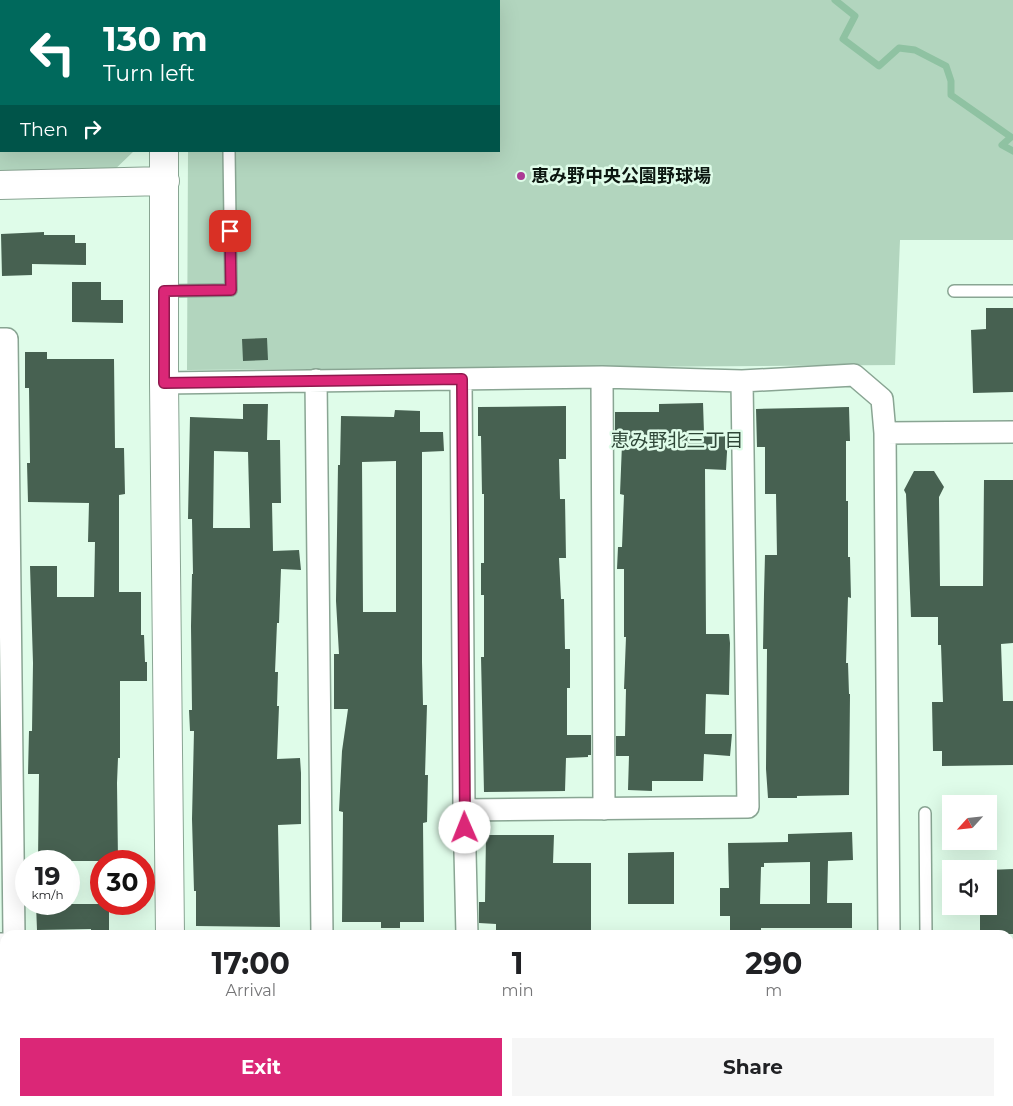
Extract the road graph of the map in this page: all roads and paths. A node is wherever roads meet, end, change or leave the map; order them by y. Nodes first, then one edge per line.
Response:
1 (164, 152) edge
2 (229, 152) edge
3 (165, 181) junction
4 (0, 185) edge
5 (164, 291) junction
6 (954, 291) dead end
7 (1013, 291) edge
8 (0, 339) edge
9 (602, 377) junction
10 (462, 379) junction
11 (316, 380) junction
12 (742, 381) junction
13 (164, 383) junction
14 (1013, 432) edge
15 (885, 433) junction
16 (604, 809) junction
17 (464, 810) junction
18 (925, 813) dead end
19 (14, 930) edge
20 (170, 930) edge
21 (322, 930) edge
22 (467, 930) edge
23 (889, 930) edge
24 (926, 930) edge

1 - 3 street
2 - 5 lane
3 - 4 street
3 - 5 street
5 - 13 street
6 - 7 lane
8 - 19 street
9 - 10 street
9 - 12 street
9 - 16 street
10 - 11 street
10 - 17 street
11 - 13 street
11 - 21 street
12 - 15 street
12 - 16 street
13 - 20 street
14 - 15 street
15 - 23 street
16 - 17 street
17 - 22 street
18 - 24 lane

